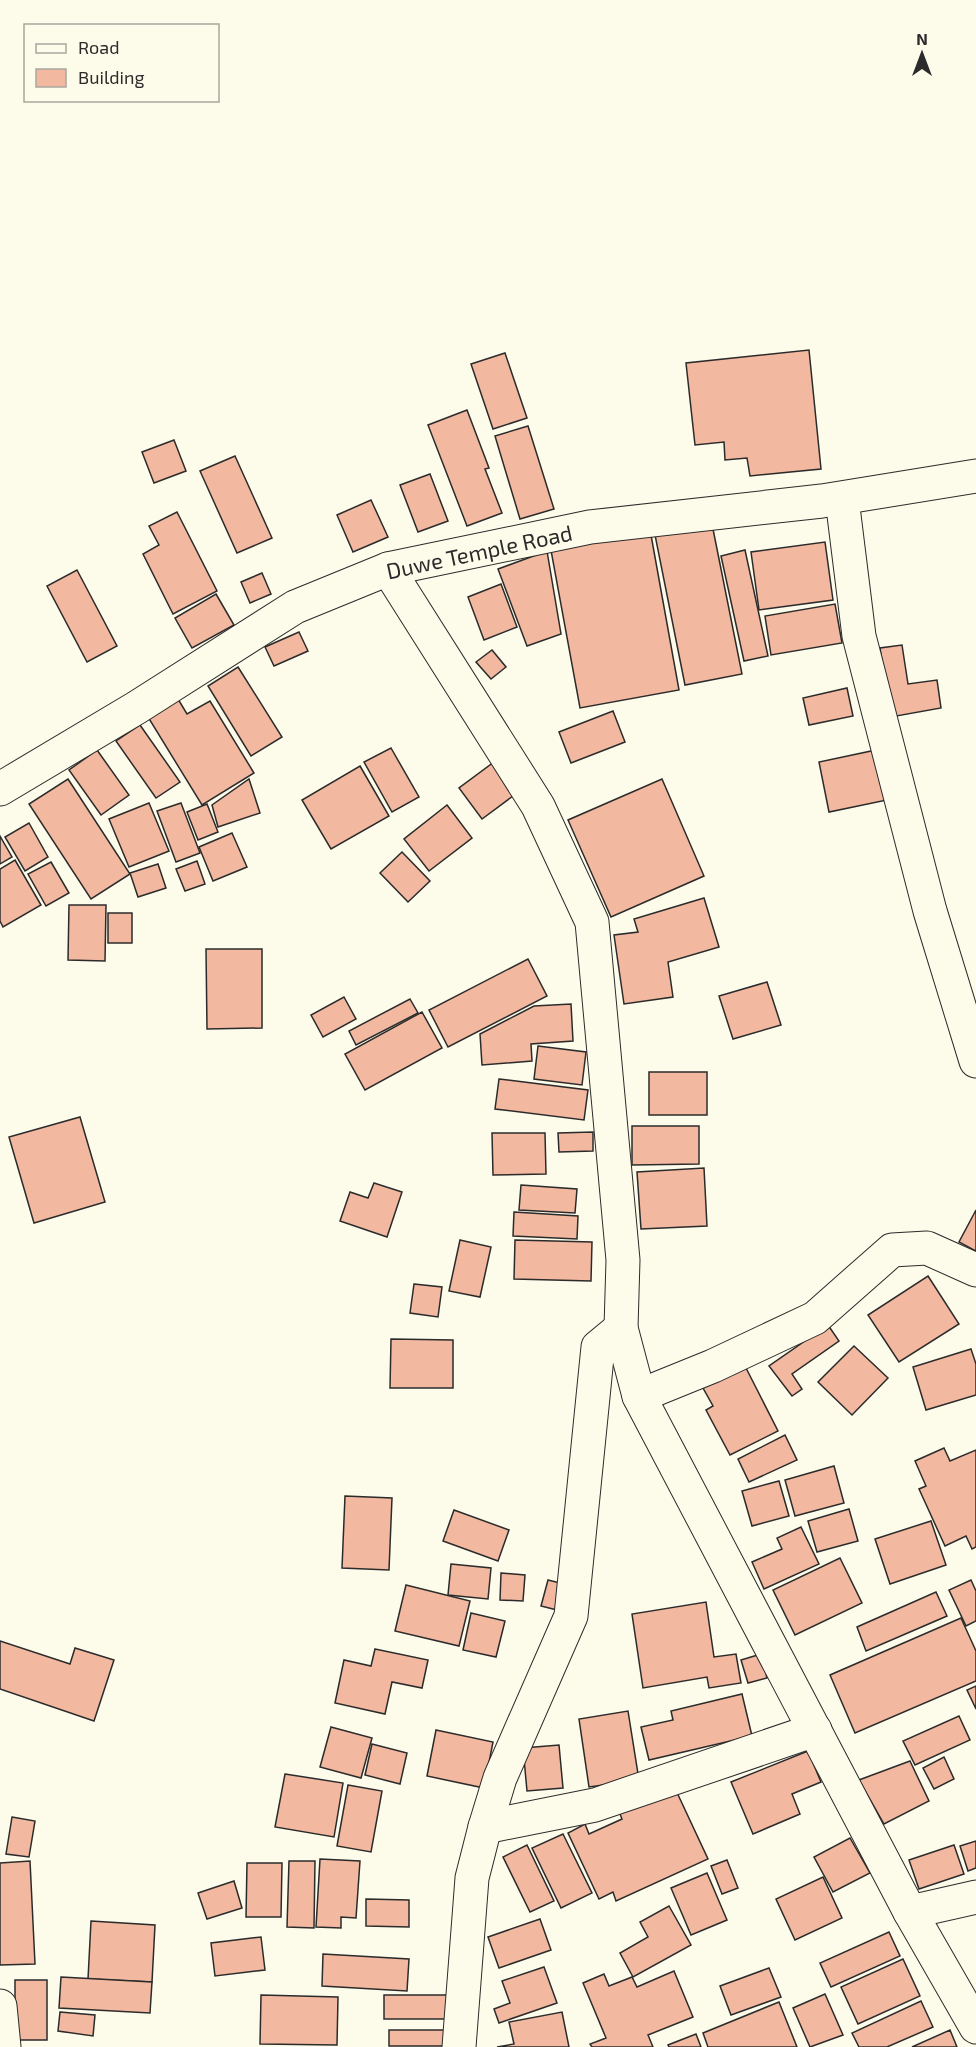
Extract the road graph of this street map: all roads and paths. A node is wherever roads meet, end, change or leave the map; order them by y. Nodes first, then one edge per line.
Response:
1 (976, 476) edge
2 (842, 499) junction
3 (388, 569) junction
4 (0, 789) edge
5 (976, 1061) edge
6 (976, 1270) edge
7 (621, 1328) junction
8 (639, 1396) junction
9 (815, 1730) junction
10 (485, 1827) junction
11 (976, 1897) edge
12 (910, 1912) junction
13 (0, 2006) edge
14 (976, 2027) edge
15 (4, 2047) edge
16 (459, 2047) edge

1 - 2 street, Duwe Temple Road
2 - 3 street, Duwe Temple Road
2 - 5 street
3 - 4 street, Duwe Temple Road
3 - 7 street
6 - 8 street
7 - 8 street
7 - 10 street
8 - 9 street
9 - 10 street
9 - 12 street
10 - 16 street
11 - 12 street
12 - 14 street
13 - 15 street

